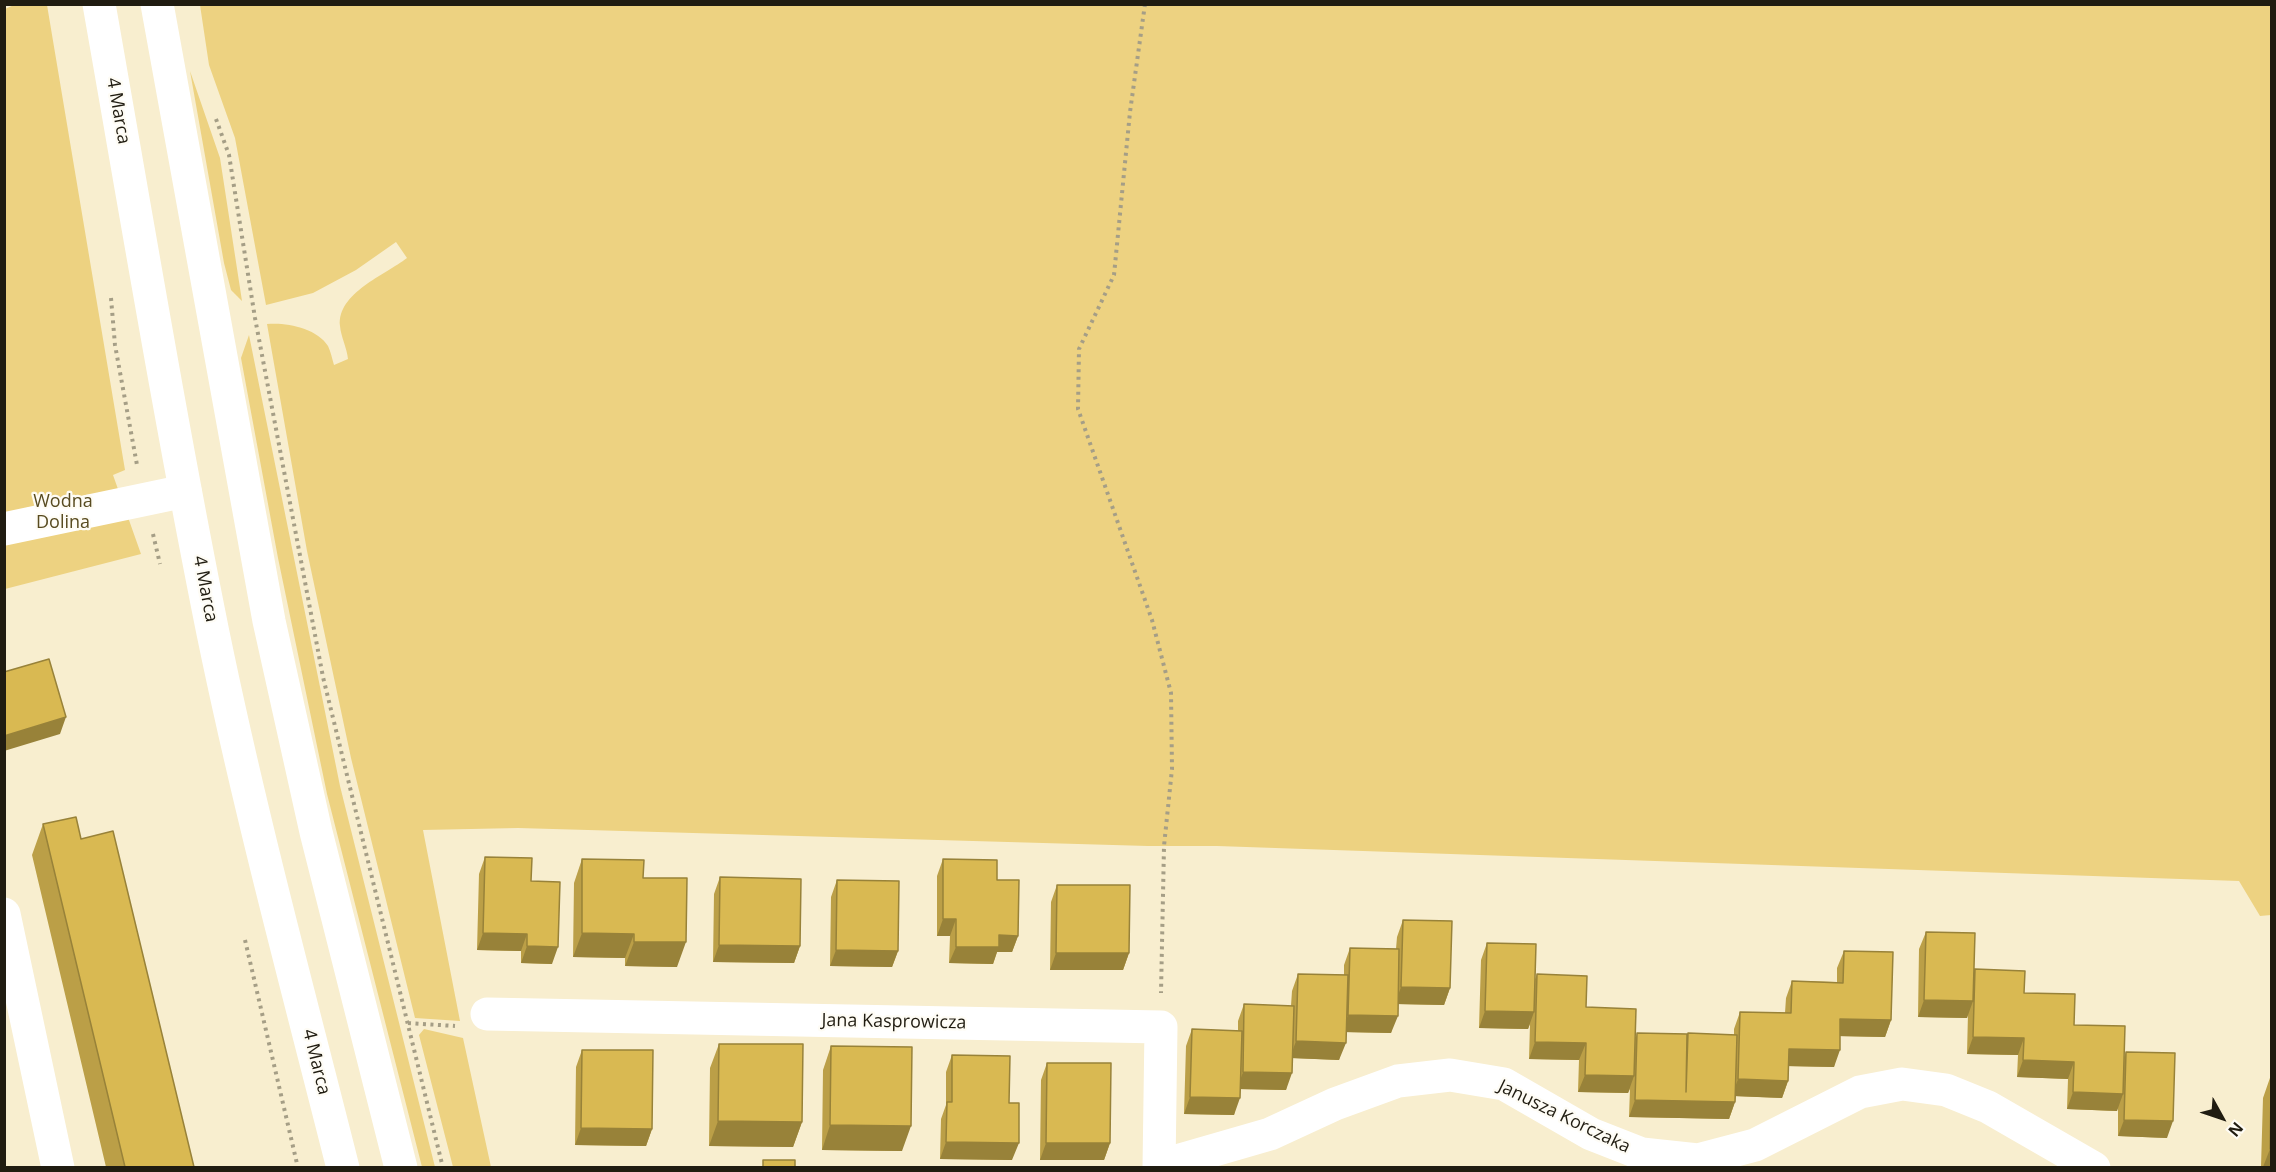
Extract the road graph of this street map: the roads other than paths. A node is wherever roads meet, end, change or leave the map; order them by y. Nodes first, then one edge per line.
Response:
1 (99, 4) edge
2 (157, 4) edge
3 (185, 491) junction
4 (4, 529) edge
5 (4, 914) edge
6 (487, 1014) road end
7 (58, 1167) edge
8 (343, 1167) edge
9 (401, 1167) edge
10 (1159, 1167) edge
11 (2094, 1167) edge

1 - 3 main road, 4 Marca
2 - 9 main road
3 - 4 main road
3 - 8 main road, 4 Marca
5 - 7 main road
6 - 10 main road, Jana Kasprowicza
10 - 11 main road, Janusza Korczaka

